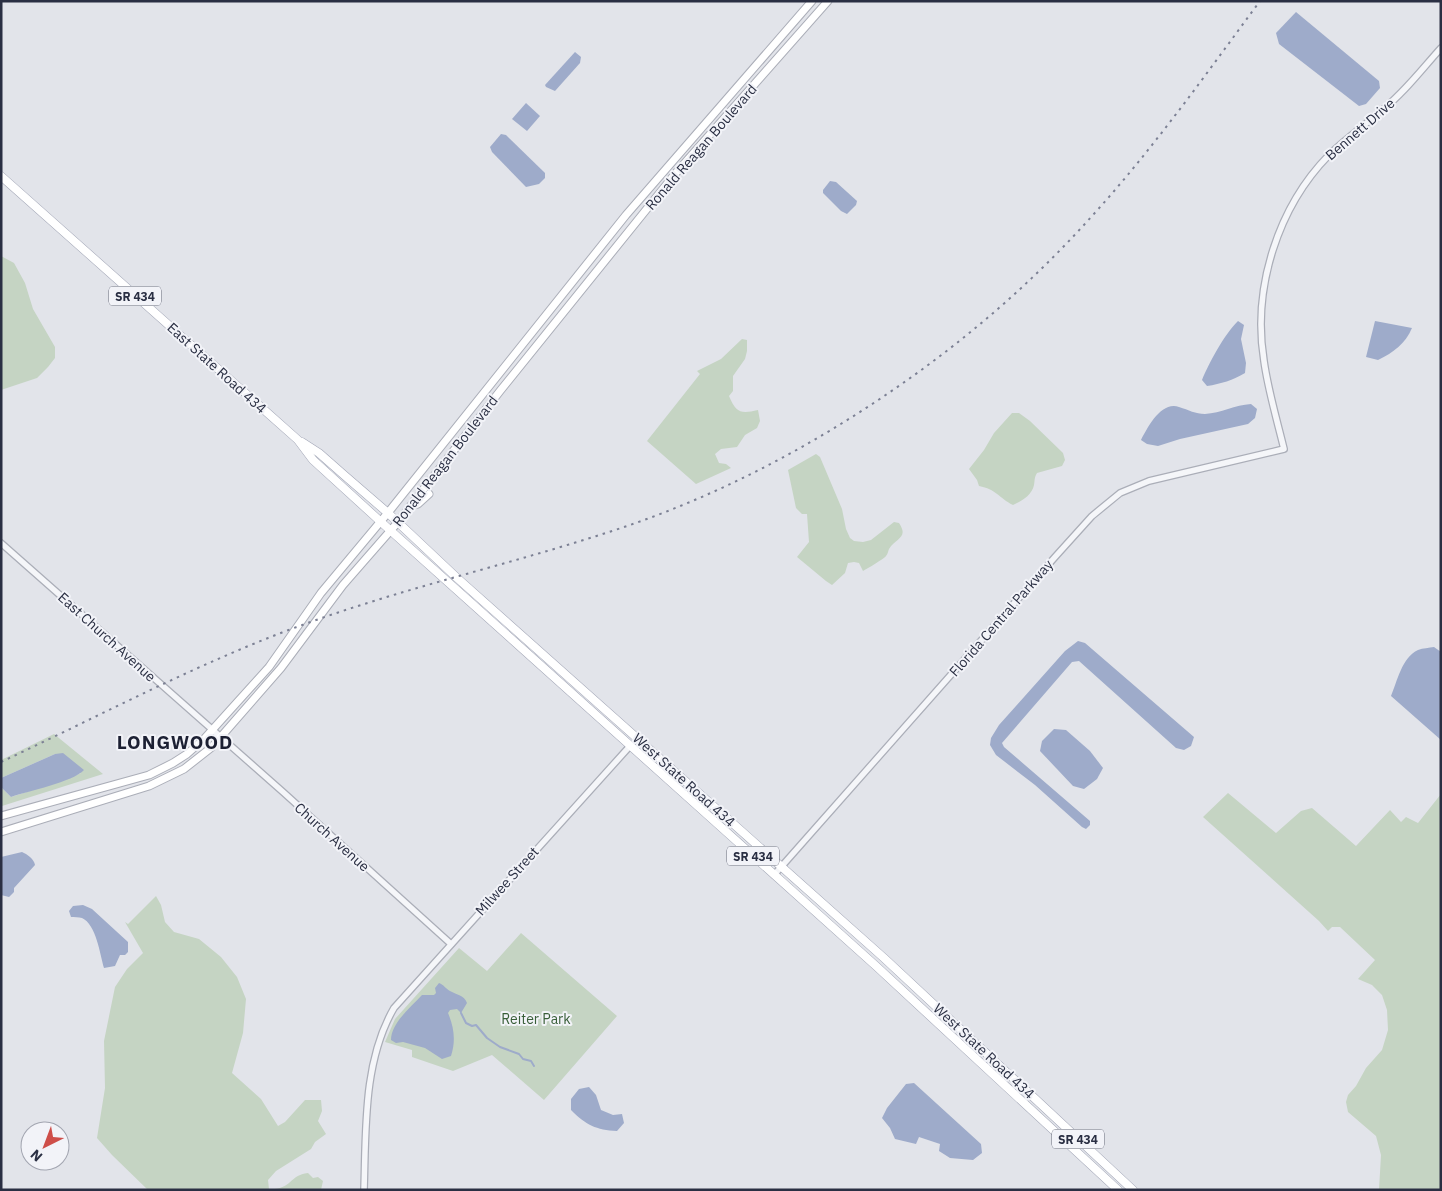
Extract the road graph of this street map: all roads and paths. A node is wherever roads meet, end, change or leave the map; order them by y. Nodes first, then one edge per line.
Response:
1 (812, 1) edge
2 (828, 1) edge
3 (1441, 48) edge
4 (1, 176) edge
5 (298, 440) junction
6 (1284, 449) joint
7 (429, 494) dead end
8 (412, 505) junction
9 (388, 513) junction
10 (381, 522) junction
11 (398, 522) junction
12 (390, 531) junction
13 (1, 543) edge
14 (212, 731) junction
15 (616, 733) junction
16 (636, 737) junction
17 (220, 738) junction
18 (630, 746) junction
19 (648, 748) junction
20 (126, 782) junction
21 (131, 791) junction
22 (1, 816) edge
23 (1, 832) edge
24 (781, 866) junction
25 (774, 874) junction
26 (451, 944) junction
27 (966, 1049) junction
28 (984, 1052) junction
29 (978, 1060) junction
30 (998, 1065) junction
31 (364, 1190) edge
32 (1118, 1190) edge
33 (1133, 1190) edge

1 - 9 main road, Ronald Reagan Boulevard
2 - 8 main road, Ronald Reagan Boulevard
3 - 6 street, Bennett Drive
4 - 5 main road, East State Road 434 / SR 434
5 - 9 main road, East State Road 434 / SR 434
5 - 10 main road, East State Road 434 / SR 434
6 - 24 street, Florida Central Parkway
7 - 8 main road
8 - 11 main road, Ronald Reagan Boulevard
9 - 10 main road, Ronald Reagan Boulevard
9 - 11 main road, West State Road 434 / SR 434
10 - 12 main road, West State Road 434 / SR 434
10 - 14 main road, Ronald Reagan Boulevard
11 - 12 main road, Ronald Reagan Boulevard
11 - 16 main road, West State Road 434 / SR 434
12 - 15 main road, West State Road 434 / SR 434
12 - 17 main road, Ronald Reagan Boulevard
13 - 14 street, East Church Avenue
14 - 17 street, Church Avenue
14 - 20 main road, Ronald Reagan Boulevard
15 - 16 main road
15 - 18 main road, West State Road 434 / SR 434
16 - 19 main road, West State Road 434 / SR 434
17 - 21 main road, Ronald Reagan Boulevard
17 - 26 street, Church Avenue
18 - 19 main road
18 - 25 main road, West State Road 434 / SR 434
18 - 26 street, Milwee Street
19 - 24 main road, West State Road 434 / SR 434
20 - 21 main road
20 - 22 main road, Ronald Reagan Boulevard
21 - 23 main road, Ronald Reagan Boulevard
24 - 25 street, Florida Central Parkway
24 - 28 main road, West State Road 434 / SR 434
25 - 27 main road, West State Road 434 / SR 434
26 - 31 street, Milwee Street
27 - 28 main road
27 - 29 main road, West State Road 434 / SR 434
28 - 30 main road, West State Road 434 / SR 434
29 - 30 main road
29 - 32 main road, West State Road 434 / SR 434
30 - 33 main road, West State Road 434 / SR 434

